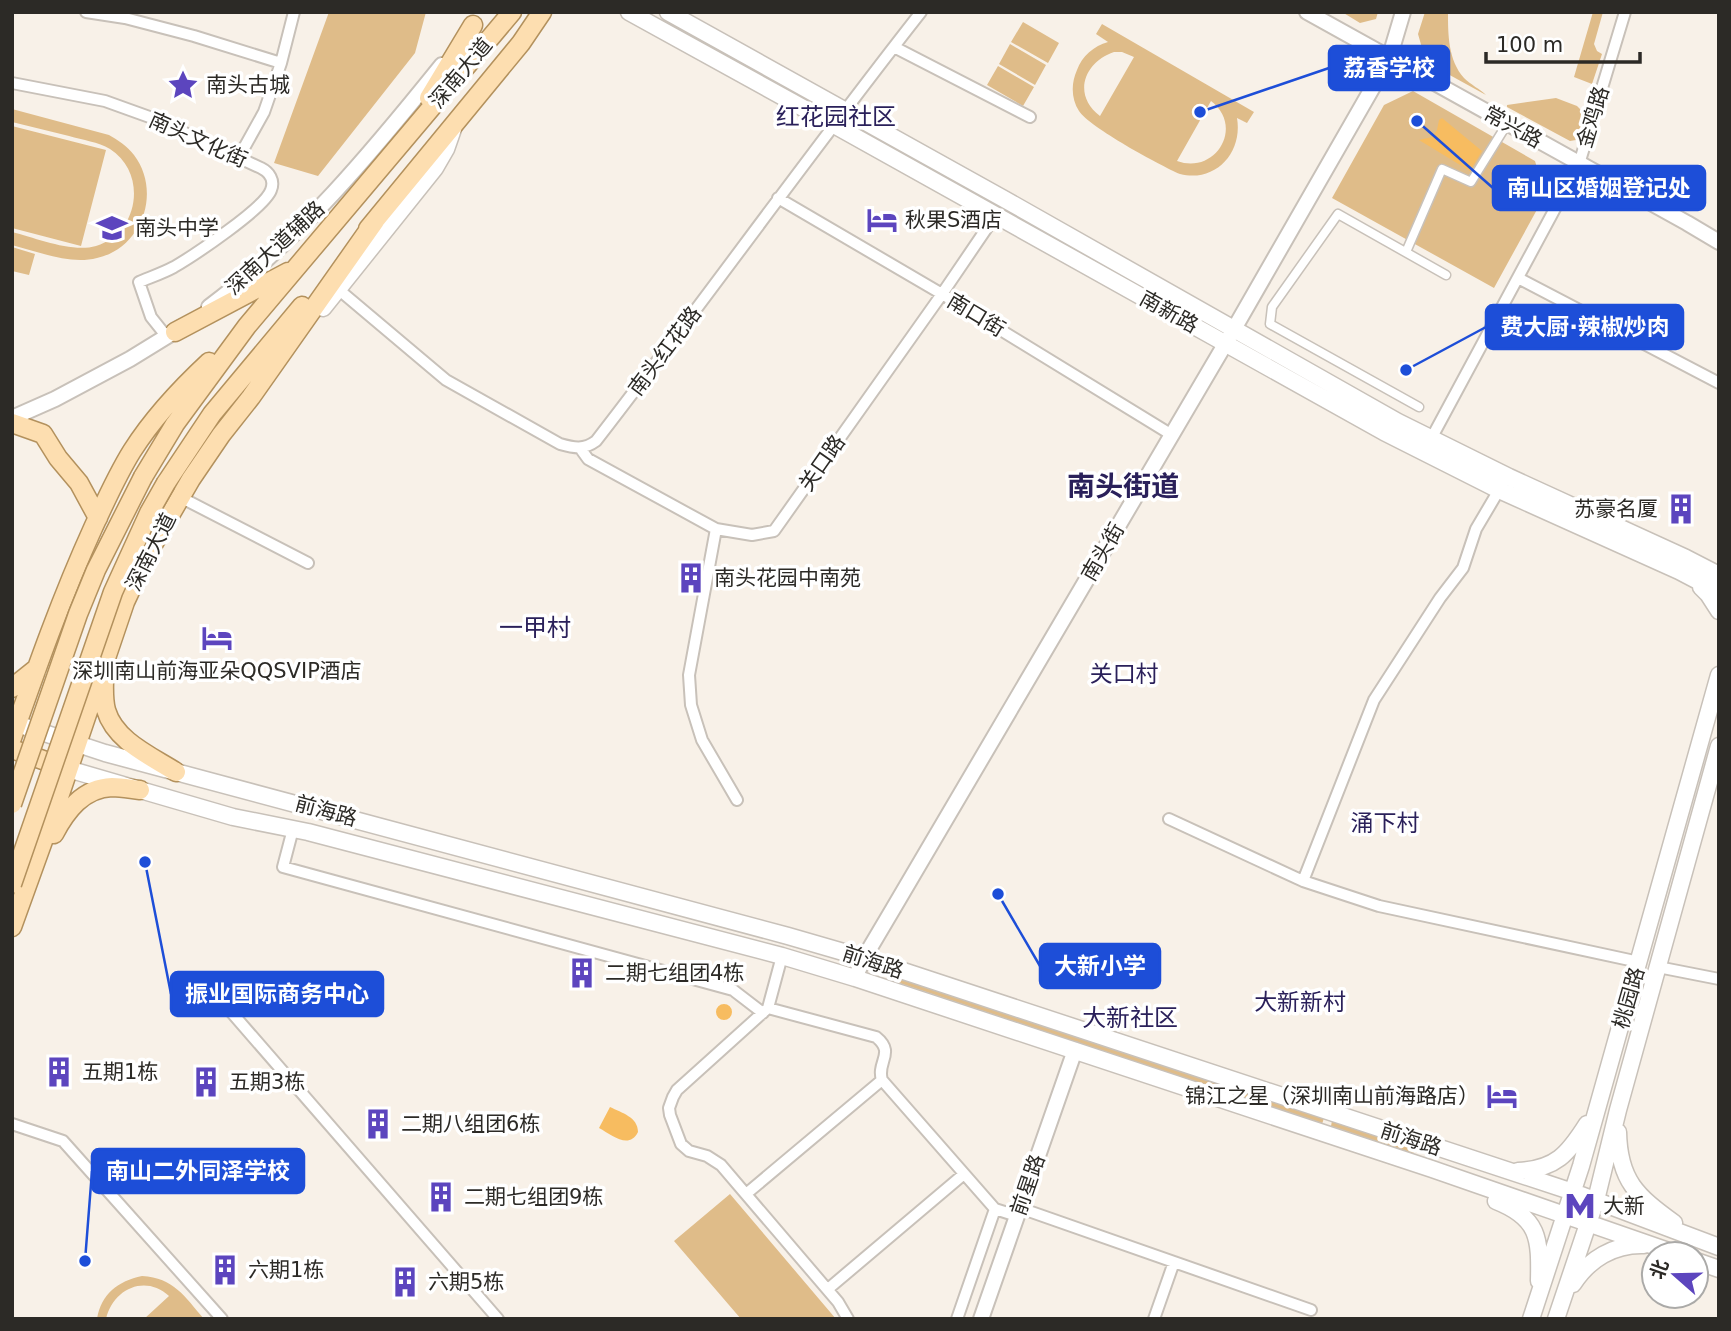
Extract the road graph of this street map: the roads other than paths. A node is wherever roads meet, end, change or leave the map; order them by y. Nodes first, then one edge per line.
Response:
1 (86, 12) edge
2 (294, 12) edge
3 (512, 12) edge
4 (542, 12) edge
5 (552, 12) edge
6 (629, 12) edge
7 (668, 12) edge
8 (921, 12) edge
9 (1307, 12) edge
10 (1403, 12) edge
11 (1625, 12) edge
12 (477, 18) edge
13 (521, 43) junction
14 (894, 47) junction
15 (1389, 59) junction
16 (281, 63) junction
17 (12, 83) edge
18 (845, 110) junction
19 (1030, 117) dead end
20 (1507, 124) junction
21 (834, 125) junction
22 (454, 126) junction
23 (403, 143) junction
24 (239, 158) junction
25 (1579, 164) junction
26 (778, 198) junction
27 (995, 216) junction
28 (375, 221) junction
29 (1719, 242) edge
30 (1406, 252) junction
31 (298, 267) junction
32 (1446, 275) dead end
33 (1518, 278) junction
34 (338, 289) junction
35 (942, 294) junction
36 (247, 326) junction
37 (1234, 329) junction
38 (171, 335) junction
39 (1226, 343) junction
40 (1719, 383) edge
41 (251, 397) junction
42 (1419, 407) dead end
43 (12, 421) edge
44 (1172, 435) junction
45 (1431, 439) junction
46 (580, 448) junction
47 (1499, 490) junction
48 (180, 498) junction
49 (97, 518) junction
50 (716, 529) junction
51 (1719, 562) edge
52 (308, 563) dead end
53 (1683, 565) junction
54 (1719, 575) edge
55 (1719, 592) edge
56 (1719, 611) edge
57 (113, 637) junction
58 (37, 668) junction
59 (1719, 675) edge
60 (12, 688) edge
61 (14, 728) edge
62 (77, 744) junction
63 (1719, 746) edge
64 (12, 750) edge
65 (68, 769) junction
66 (176, 772) junction
67 (140, 790) junction
68 (737, 800) dead end
69 (12, 804) edge
70 (1169, 819) dead end
71 (293, 829) junction
72 (1303, 881) junction
73 (20, 885) edge
74 (12, 928) edge
75 (12, 945) edge
76 (782, 956) junction
77 (864, 958) junction
78 (1639, 962) junction
79 (1658, 967) junction
80 (855, 978) junction
81 (1719, 979) edge
82 (206, 984) dead end
83 (765, 1011) junction
84 (1075, 1050) junction
85 (882, 1080) junction
86 (1597, 1110) junction
87 (1618, 1110) junction
88 (12, 1124) edge
89 (1432, 1169) junction
90 (1508, 1171) junction
91 (964, 1174) junction
92 (1573, 1192) junction
93 (746, 1194) junction
94 (1596, 1200) junction
95 (995, 1209) junction
96 (1018, 1212) junction
97 (1566, 1216) junction
98 (1589, 1224) junction
99 (1686, 1234) junction
100 (1640, 1241) edge
101 (1640, 1246) edge
102 (1719, 1247) edge
103 (1174, 1262) junction
104 (828, 1289) junction
105 (1311, 1310) dead end
106 (1534, 1312) edge
107 (1557, 1315) edge
108 (222, 1319) edge
109 (498, 1319) edge
110 (848, 1319) edge
111 (957, 1319) edge
112 (981, 1319) edge
113 (1154, 1319) edge

1 - 16 street
2 - 16 street
3 - 23 main road, 深南大道
4 - 13 main road, 深南大道
5 - 13 main road
6 - 21 main road, 南新路
7 - 18 main road, 南新路
8 - 14 street, 南头红花路
9 - 15 street, 常兴路
10 - 15 street, 南头街
11 - 25 street, 金鸡路
12 - 23 main road
12 - 38 street, 深南大道辅路
13 - 22 main road, 深南大道
14 - 18 street, 南头红花路
14 - 19 street
15 - 20 street, 常兴路
15 - 37 street, 南头街
16 - 24 street
17 - 24 street, 南头文化街
18 - 21 street, 南头红花路
18 - 37 main road, 南新路
20 - 25 street, 常兴路
20 - 30 street
21 - 26 street, 南头红花路
21 - 27 main road, 南新路
22 - 28 main road, 深南大道
22 - 34 main road
23 - 31 main road, 深南大道
24 - 38 street, 南头文化街
25 - 29 street, 常兴路
25 - 33 street, 金鸡路
26 - 35 street, 南口街
26 - 46 street, 南头红花路
27 - 35 street, 关口路
27 - 39 main road, 南新路
28 - 41 main road, 深南大道
28 - 73 main road, 深南大道, bridge
30 - 32 street
30 - 42 street
31 - 36 main road, 深南大道
31 - 38 main road
33 - 40 street
33 - 45 street, 金鸡路
34 - 41 main road
34 - 46 street
35 - 44 street, 南口街
35 - 50 street, 关口路
36 - 49 main road, 深南大道
36 - 69 main road, 深南大道, bridge
37 - 39 street, 南头街
37 - 45 main road, 南新路
38 - 43 street, 深南大道辅路
39 - 44 street, 南头街
39 - 47 main road, 南新路
41 - 48 main road, 深南大道
43 - 49 main road
44 - 77 street, 南头街
45 - 53 main road, 南新路
46 - 50 street, 关口路
47 - 53 main road, 南新路
47 - 72 street
48 - 52 street
48 - 57 main road, 深南大道
49 - 58 main road, 深南大道
50 - 68 street
51 - 53 main road
53 - 54 main road, 南新路
53 - 55 main road, 南新路
53 - 56 main road
57 - 62 main road, 深南大道
57 - 66 main road
58 - 60 main road
58 - 61 main road, 深南大道
59 - 78 main road, 桃园路
61 - 62 main road, 前海路
62 - 65 main road, 深南大道
62 - 66 main road, 前海路
63 - 79 main road, 桃园路
64 - 65 main road, 前海路
65 - 67 main road, 前海路
65 - 73 main road, 深南大道
66 - 77 main road, 前海路
67 - 71 main road, 前海路
67 - 73 main road
70 - 72 street
71 - 76 main road, 前海路
71 - 83 street
72 - 78 street
73 - 74 main road, 深南大道
73 - 75 main road
76 - 80 main road, 前海路
76 - 83 street
77 - 80 street, 南头街
77 - 90 main road, 前海路
78 - 86 main road, 桃园路
79 - 81 street
79 - 87 main road, 桃园路
80 - 84 main road, 前海路
82 - 109 street
83 - 85 street
83 - 93 street
84 - 89 main road, 前海路
84 - 96 street, 前星路
85 - 91 street
85 - 93 street
86 - 90 main road
86 - 92 main road, 桃园路
87 - 94 main road, 桃园路
87 - 99 main road
88 - 108 street
89 - 97 main road, 前海路
89 - 106 main road
90 - 92 main road, 前海路
91 - 95 street
91 - 104 street
92 - 94 main road, 前海路
92 - 97 main road, 桃园路
93 - 104 street
94 - 98 main road, 桃园路
94 - 99 main road, 前海路
95 - 96 street
95 - 111 street
96 - 103 street
96 - 112 street, 前星路
97 - 98 main road, 前海路
97 - 106 main road, 桃园路
98 - 100 main road, 前海路
98 - 107 main road, 桃园路
99 - 102 main road, 前海路
101 - 107 main road
103 - 105 street
103 - 113 street
104 - 110 street

